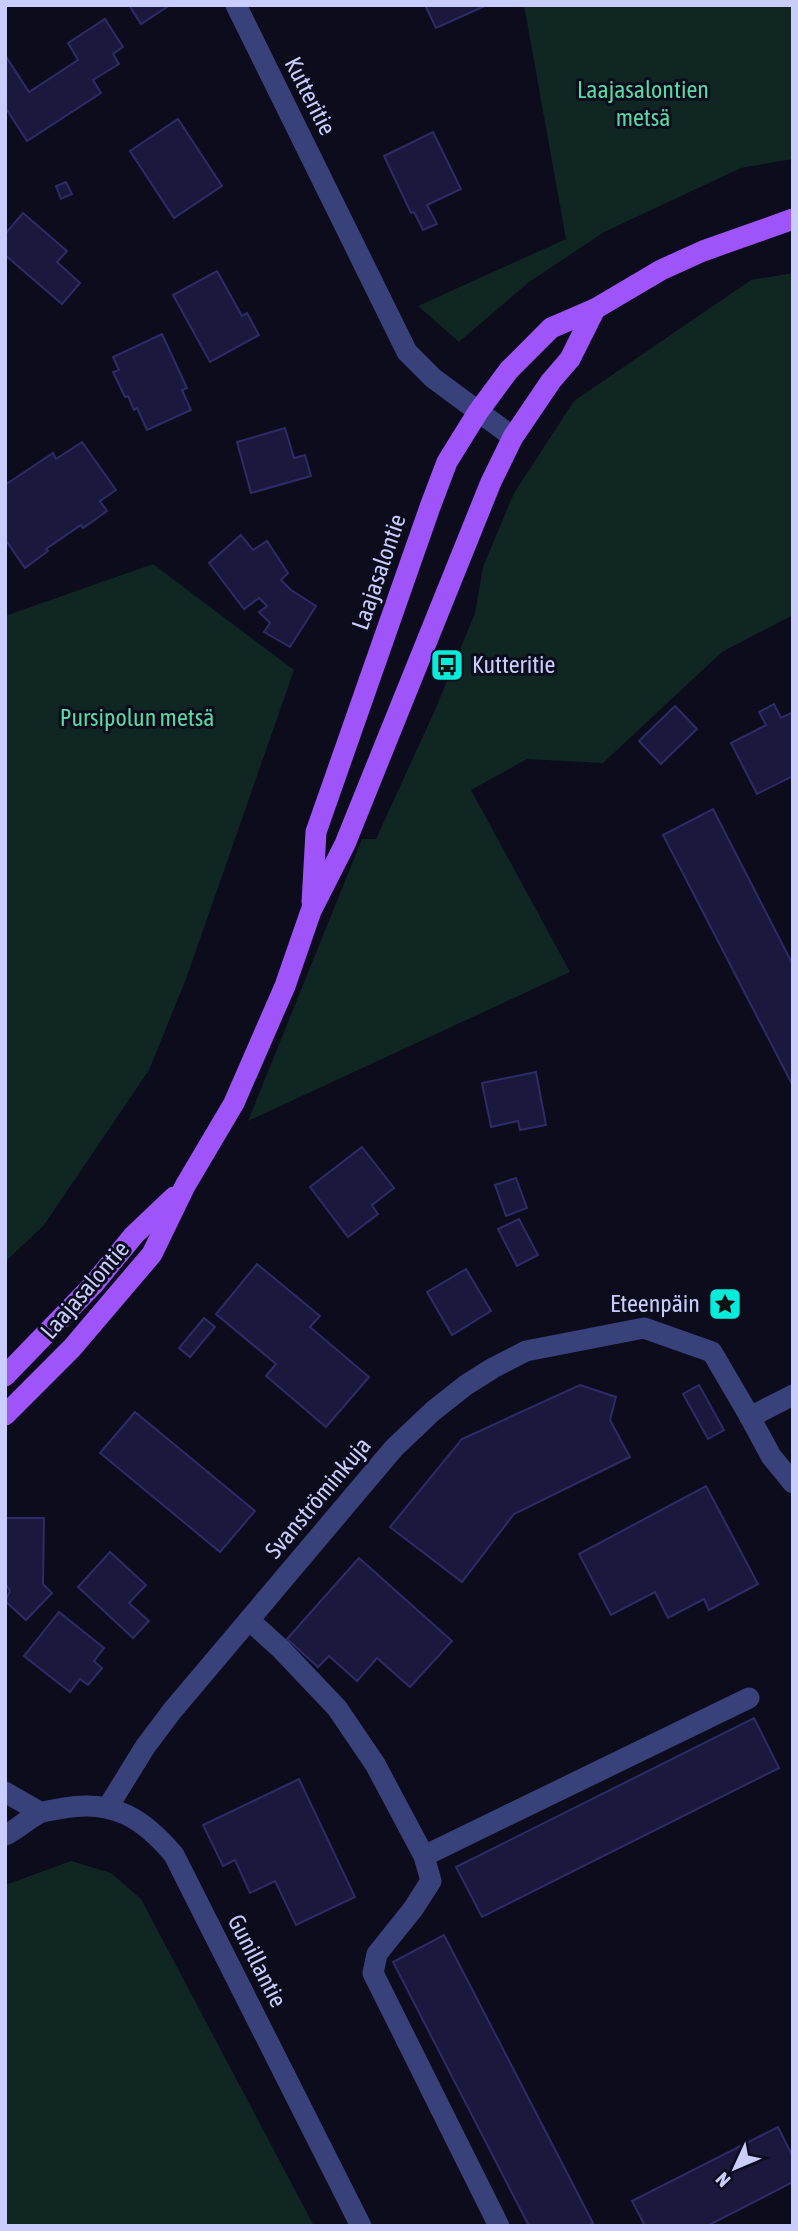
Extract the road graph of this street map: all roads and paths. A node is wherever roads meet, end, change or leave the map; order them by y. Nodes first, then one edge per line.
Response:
1 (236, 5) edge
2 (793, 219) edge
3 (595, 309) junction
4 (478, 412) junction
5 (513, 437) junction
6 (311, 911) junction
7 (186, 1186) junction
8 (5, 1376) edge
9 (793, 1395) edge
10 (5, 1415) edge
11 (750, 1417) junction
12 (793, 1483) edge
13 (249, 1620) junction
14 (749, 1698) dead end
15 (5, 1792) edge
16 (108, 1807) junction
17 (40, 1812) junction
18 (5, 1835) edge
19 (424, 1856) junction
20 (361, 2226) edge
21 (499, 2226) edge

1 - 4 street, Kutteritie
2 - 3 main road, Laajasalontie
3 - 4 main road, Laajasalontie
3 - 5 main road, Laajasalontie
4 - 5 street, Kutteritie
4 - 6 main road, Laajasalontie
5 - 6 main road, Laajasalontie
6 - 7 main road, Laajasalontie
7 - 8 main road, Laajasalontie
7 - 10 main road, Laajasalontie
9 - 11 street
11 - 12 street
11 - 13 street, Svanströminkuja
13 - 16 street, Svanströminkuja
13 - 19 street
14 - 19 street
15 - 17 street
16 - 17 street, Gunillantie
16 - 20 street, Gunillantie
17 - 18 street, Gunillantie
19 - 21 street

